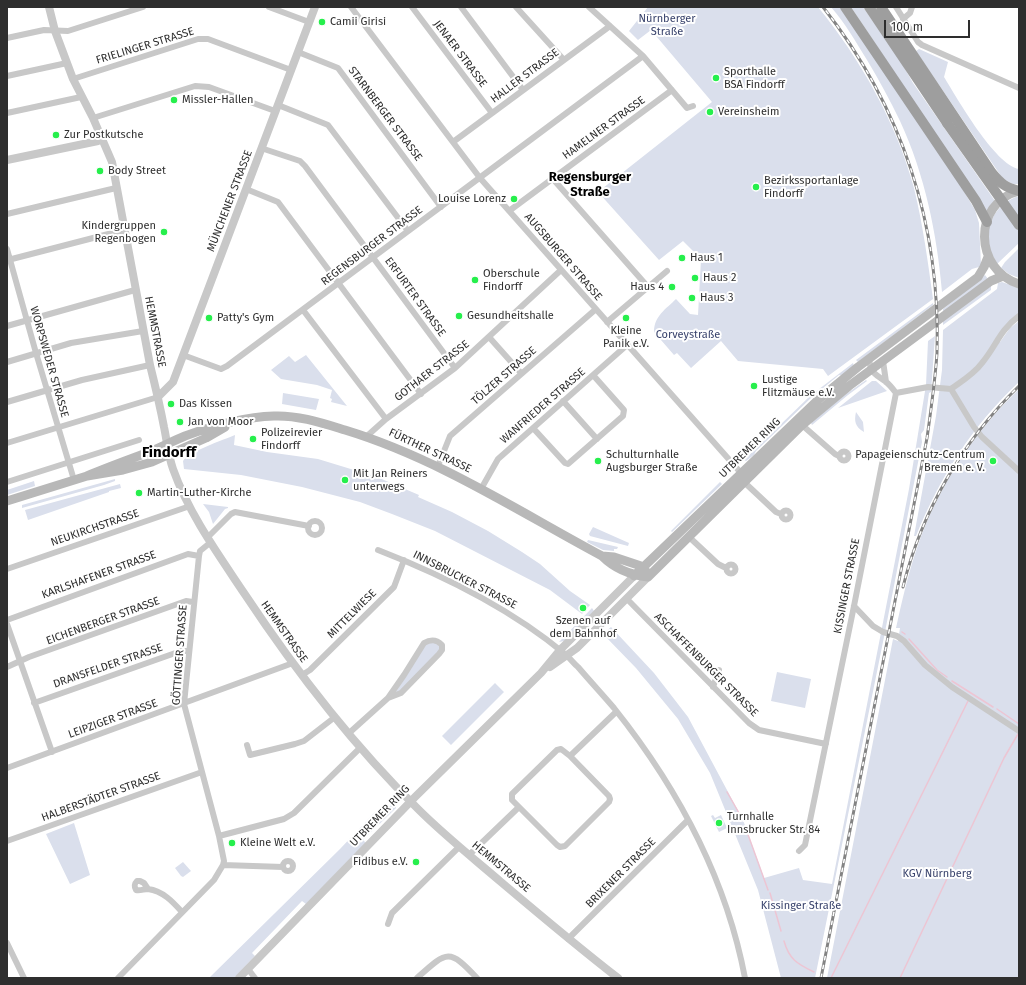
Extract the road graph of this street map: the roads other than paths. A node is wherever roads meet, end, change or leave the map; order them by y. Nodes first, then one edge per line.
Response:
1 (49, 7) edge
2 (143, 7) edge
3 (269, 7) edge
4 (315, 7) edge
5 (351, 7) edge
6 (412, 7) edge
7 (461, 7) edge
8 (516, 7) edge
9 (589, 7) edge
10 (845, 7) edge
11 (896, 7) edge
12 (912, 7) edge
13 (872, 8) edge
14 (903, 19) junction
15 (309, 22) junction
16 (610, 26) junction
17 (55, 30) junction
18 (7, 38) edge
19 (298, 52) junction
20 (643, 56) junction
21 (564, 60) junction
22 (67, 63) junction
23 (291, 70) junction
24 (7, 76) edge
25 (73, 79) junction
26 (1019, 88) edge
27 (523, 90) junction
28 (672, 90) junction
29 (82, 99) junction
30 (276, 108) junction
31 (691, 109) dead end
32 (7, 113) edge
33 (492, 114) junction
34 (93, 118) junction
35 (99, 137) junction
36 (453, 142) junction
37 (262, 148) junction
38 (7, 160) edge
39 (480, 178) junction
40 (553, 179) junction
41 (116, 188) junction
42 (246, 189) junction
43 (1019, 191) edge
44 (441, 207) junction
45 (509, 211) junction
46 (7, 214) edge
47 (986, 222) junction
48 (1019, 225) edge
49 (124, 230) junction
50 (408, 232) junction
51 (7, 250) edge
52 (374, 257) junction
53 (988, 257) junction
54 (9, 260) edge
55 (561, 270) junction
56 (667, 271) dead end
57 (1003, 276) junction
58 (339, 283) junction
59 (1019, 284) edge
60 (648, 287) junction
61 (135, 290) junction
62 (303, 310) junction
63 (596, 310) junction
64 (1019, 316) edge
65 (27, 321) junction
66 (607, 322) junction
67 (7, 326) edge
68 (143, 331) junction
69 (489, 337) junction
70 (627, 345) junction
71 (36, 353) junction
72 (183, 355) junction
73 (869, 359) junction
74 (883, 361) junction
75 (7, 362) edge
76 (150, 365) junction
77 (455, 368) junction
78 (871, 370) junction
79 (521, 373) junction
80 (593, 375) junction
81 (886, 382) junction
82 (951, 389) junction
83 (47, 391) junction
84 (896, 393) junction
85 (421, 394) junction
86 (158, 397) junction
87 (563, 401) junction
88 (7, 402) edge
89 (386, 419) junction
90 (233, 423) junction
91 (802, 425) junction
92 (58, 428) junction
93 (533, 428) junction
94 (366, 436) junction
95 (597, 439) junction
96 (139, 440) dead end
97 (7, 443) edge
98 (167, 444) junction
99 (169, 454) junction
100 (839, 456) dead end
101 (68, 463) junction
102 (438, 466) junction
103 (1019, 471) edge
104 (741, 473) junction
105 (87, 476) junction
106 (74, 480) junction
107 (7, 482) edge
108 (744, 482) junction
109 (481, 489) junction
110 (7, 501) edge
111 (190, 506) junction
112 (781, 514) dead end
113 (309, 526) dead end
114 (688, 536) junction
115 (210, 540) junction
116 (378, 550) dead end
117 (199, 556) junction
118 (602, 556) junction
119 (404, 560) junction
120 (644, 567) junction
121 (726, 568) dead end
122 (7, 569) edge
123 (634, 576) junction
124 (648, 577) junction
125 (626, 599) junction
126 (193, 602) junction
127 (854, 606) junction
128 (7, 620) edge
129 (7, 624) edge
130 (189, 651) junction
131 (563, 653) junction
132 (20, 662) junction
133 (293, 663) junction
134 (7, 667) edge
135 (719, 670) dead end
136 (302, 676) junction
137 (713, 687) junction
138 (388, 698) junction
139 (34, 703) junction
140 (184, 704) junction
141 (616, 712) junction
142 (335, 717) junction
143 (1019, 730) edge
144 (348, 734) junction
145 (826, 744) junction
146 (247, 745) dead end
147 (360, 748) junction
148 (52, 752) junction
149 (570, 756) junction
150 (7, 768) edge
151 (202, 772) junction
152 (411, 802) junction
153 (519, 807) junction
154 (688, 820) junction
155 (219, 836) junction
156 (7, 841) edge
157 (459, 846) junction
158 (799, 852) dead end
159 (469, 855) junction
160 (223, 865) junction
161 (283, 867) dead end
162 (148, 889) dead end
163 (182, 912) junction
164 (388, 924) dead end
165 (568, 939) junction
166 (7, 944) edge
167 (244, 975) edge
168 (24, 978) edge
169 (118, 978) edge
170 (255, 978) edge
171 (417, 978) edge
172 (477, 978) edge
173 (618, 978) edge
174 (745, 978) edge

1 - 17 street, HEMMSTRASSE
2 - 17 street
3 - 15 street
4 - 15 street, MÜNCHENER STRASSE
5 - 36 street, AUGSBURGER STRASSE
6 - 33 street, JENAER STRASSE
7 - 27 street
8 - 21 street
9 - 16 street
10 - 47 highway
11 - 14 street
12 - 14 street
13 - 43 highway
13 - 48 highway, bridge
14 - 26 street
15 - 19 street, MÜNCHENER STRASSE
16 - 20 street
16 - 21 street, HALLER STRASSE
17 - 18 street
17 - 22 street, HEMMSTRASSE
19 - 23 street, MÜNCHENER STRASSE
19 - 44 street, STARNBERGER STRASSE
20 - 28 street
20 - 39 street, REGENSBURGER STRASSE
21 - 27 street, HALLER STRASSE
22 - 24 street
22 - 25 street, HEMMSTRASSE
23 - 25 street, FRIELINGER STRASSE
23 - 30 street, MÜNCHENER STRASSE
25 - 29 street, HEMMSTRASSE
27 - 33 street, HALLER STRASSE
28 - 31 street
28 - 40 street, HAMELNER STRASSE
29 - 32 street
29 - 34 street, HEMMSTRASSE
29 - 35 street, HEMMSTRASSE
30 - 34 street
30 - 37 street, MÜNCHENER STRASSE
30 - 50 street
33 - 36 street, HALLER STRASSE
34 - 35 street, HEMMSTRASSE
35 - 38 street
35 - 41 street, HEMMSTRASSE
36 - 39 street, AUGSBURGER STRASSE
37 - 42 street, MÜNCHENER STRASSE
37 - 52 street, ERFURTER STRASSE
39 - 44 street, REGENSBURGER STRASSE
39 - 45 street, AUGSBURGER STRASSE
40 - 45 street, HAMELNER STRASSE
40 - 60 street
41 - 46 street
41 - 49 street, HEMMSTRASSE
42 - 58 street
42 - 72 street, MÜNCHENER STRASSE
43 - 47 main road
44 - 50 street, REGENSBURGER STRASSE
45 - 55 street, AUGSBURGER STRASSE
47 - 53 main road
49 - 54 street
49 - 61 street, HEMMSTRASSE
50 - 52 street, REGENSBURGER STRASSE
51 - 54 street, WORPSWEDER STRASSE
52 - 58 street, REGENSBURGER STRASSE
52 - 77 street, ERFURTER STRASSE
53 - 57 main road
53 - 73 main road, UTBREMER RING
54 - 65 street, WORPSWEDER STRASSE
55 - 63 street, AUGSBURGER STRASSE
55 - 69 street, GOTHAER STRASSE
56 - 60 street
57 - 59 main road
57 - 74 main road, UTBREMER RING
58 - 62 street, REGENSBURGER STRASSE
58 - 85 street
60 - 66 street
61 - 65 street
61 - 68 street, HEMMSTRASSE
62 - 72 street, REGENSBURGER STRASSE
62 - 89 street
63 - 66 street, AUGSBURGER STRASSE
63 - 79 street, TÖLZER STRASSE
64 - 82 street
65 - 67 street
65 - 71 street, WORPSWEDER STRASSE
66 - 70 street, AUGSBURGER STRASSE
68 - 71 street
68 - 76 street, HEMMSTRASSE
69 - 77 street, GOTHAER STRASSE
69 - 79 street
70 - 80 street, WANFRIEDER STRASSE
70 - 104 street, AUGSBURGER STRASSE
71 - 75 street
71 - 83 street, WORPSWEDER STRASSE
72 - 86 street, MÜNCHENER STRASSE
73 - 78 street
73 - 104 main road, UTBREMER RING
74 - 78 main road, UTBREMER RING
74 - 81 street
76 - 83 street
76 - 86 street, HEMMSTRASSE
77 - 85 street, GOTHAER STRASSE
78 - 81 street
78 - 91 main road, UTBREMER RING
79 - 102 street, TÖLZER STRASSE
80 - 87 street, WANFRIEDER STRASSE
80 - 95 street
81 - 84 street
82 - 84 street
82 - 103 street
83 - 88 street
83 - 92 street, WORPSWEDER STRASSE
84 - 127 street, KISSINGER STRASSE
85 - 89 street, GOTHAER STRASSE
86 - 92 street
86 - 98 street, HEMMSTRASSE
87 - 93 street, WANFRIEDER STRASSE
87 - 95 street
89 - 94 street, GOTHAER STRASSE
90 - 94 main road, FÜRTHER STRASSE
90 - 98 main road, FÜRTHER STRASSE
90 - 99 main road, FÜRTHER STRASSE
91 - 100 street
91 - 108 main road, UTBREMER RING
92 - 97 street
92 - 101 street, WORPSWEDER STRASSE
93 - 95 street
93 - 109 street, WANFRIEDER STRASSE
94 - 102 main road, FÜRTHER STRASSE
96 - 101 street
98 - 99 street, HEMMSTRASSE
98 - 105 main road, FÜRTHER STRASSE
99 - 105 main road, FÜRTHER STRASSE
99 - 111 street, HEMMSTRASSE
101 - 106 street, WORPSWEDER STRASSE
101 - 107 street
102 - 109 main road, FÜRTHER STRASSE
104 - 120 main road, UTBREMER RING
105 - 106 main road
106 - 110 main road
108 - 112 street, UTBREMER RING
108 - 114 main road, UTBREMER RING
109 - 118 main road, FÜRTHER STRASSE
111 - 115 street, HEMMSTRASSE
111 - 122 street, NEUKIRCHSTRASSE
113 - 115 street
114 - 121 street
114 - 124 main road, UTBREMER RING
115 - 117 street
115 - 133 street, HEMMSTRASSE
116 - 119 street, INNSBRUCKER STRASSE
117 - 126 street, GÖTTINGER STRASSE
117 - 128 street, KARLSHAFENER STRASSE
118 - 120 main road, FÜRTHER STRASSE
118 - 123 main road, FÜRTHER STRASSE
119 - 131 street, INNSBRUCKER STRASSE
119 - 136 street, MITTELWIESE
120 - 123 main road, UTBREMER RING
120 - 124 main road
123 - 124 main road, FÜRTHER STRASSE
123 - 131 street, UTBREMER RING
124 - 125 street, UTBREMER RING
125 - 131 street, UTBREMER RING
125 - 137 street, ASCHAFFENBURGER STRASSE
126 - 130 street, GÖTTINGER STRASSE
126 - 132 street, EICHENBERGER STRASSE
127 - 143 street
127 - 145 street, KISSINGER STRASSE
129 - 132 street
130 - 139 street, DRANSFELDER STRASSE
130 - 140 street, GÖTTINGER STRASSE
131 - 141 street, INNSBRUCKER STRASSE
131 - 152 street, UTBREMER RING
132 - 134 street, EICHENBERGER STRASSE
132 - 139 street
133 - 136 street, HEMMSTRASSE
133 - 140 street, LEIPZIGER STRASSE
135 - 137 street
136 - 142 street, HEMMSTRASSE
137 - 145 street, ASCHAFFENBURGER STRASSE
138 - 138 street
138 - 144 street
139 - 148 street
140 - 148 street, LEIPZIGER STRASSE
140 - 151 street, GÖTTINGER STRASSE
141 - 149 street
141 - 154 street, INNSBRUCKER STRASSE
142 - 144 street, HEMMSTRASSE
142 - 146 street
144 - 147 street, HEMMSTRASSE
145 - 158 street, KISSINGER STRASSE
147 - 152 street, HEMMSTRASSE
147 - 155 street
148 - 150 street, LEIPZIGER STRASSE
149 - 153 street
149 - 153 street
151 - 155 street, GÖTTINGER STRASSE
151 - 156 street, HALBERSTÄDTER STRASSE
152 - 157 street, HEMMSTRASSE
152 - 167 street, UTBREMER RING
153 - 159 street
154 - 165 street, BRIXENER STRASSE
154 - 174 street, INNSBRUCKER STRASSE
155 - 160 street, GÖTTINGER STRASSE
157 - 159 street, HEMMSTRASSE
157 - 164 street
159 - 165 street, HEMMSTRASSE
160 - 161 street
160 - 163 street
162 - 163 street
163 - 169 street
165 - 173 street, HEMMSTRASSE
166 - 168 street
167 - 170 street
171 - 172 street

